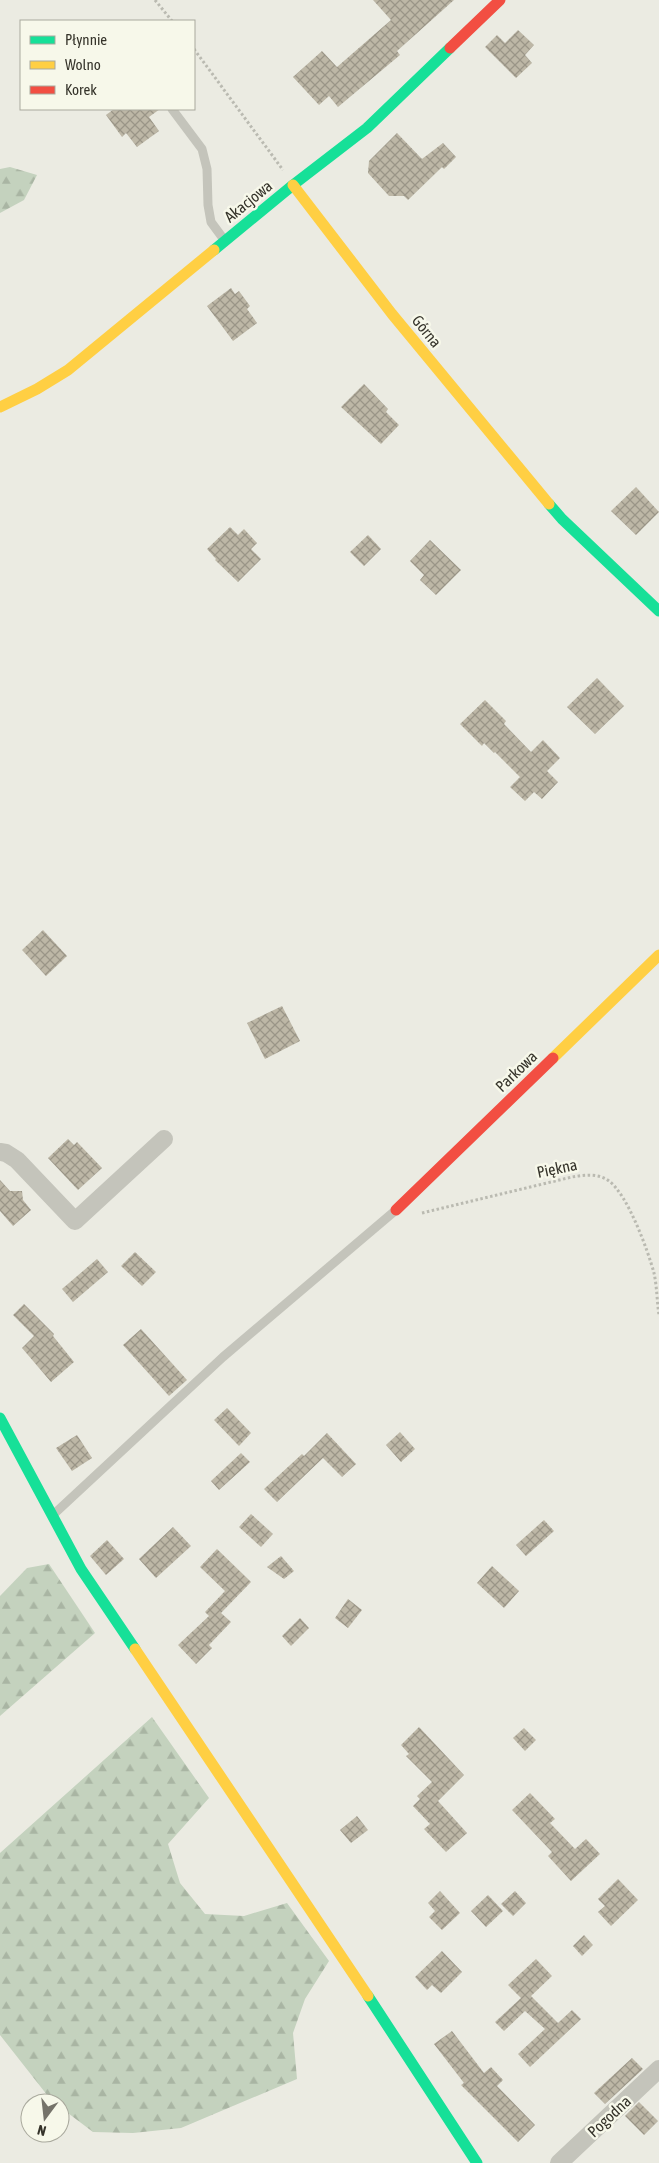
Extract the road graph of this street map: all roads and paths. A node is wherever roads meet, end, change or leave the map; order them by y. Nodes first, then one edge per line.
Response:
1 (155, 0) edge
2 (500, 0) edge
3 (171, 20) edge
4 (195, 50) edge
5 (173, 110) edge
6 (293, 185) junction
7 (225, 241) junction
8 (0, 407) edge
9 (659, 611) edge
10 (659, 955) edge
11 (164, 1140) dead end
12 (0, 1152) edge
13 (396, 1210) junction
14 (659, 1316) edge
15 (0, 1418) edge
16 (51, 1516) junction
17 (659, 2069) edge
18 (477, 2163) edge
19 (559, 2163) edge

1 - 3 path
2 - 6 street, Akacjowa
4 - 6 path
5 - 7 lane
6 - 7 street, Akacjowa
6 - 9 street, Górna
7 - 8 street, Akacjowa
10 - 13 street, Parkowa
11 - 12 street
13 - 14 path, Piękna
13 - 16 lane
15 - 16 street
16 - 18 street
17 - 19 street, Pogodna

